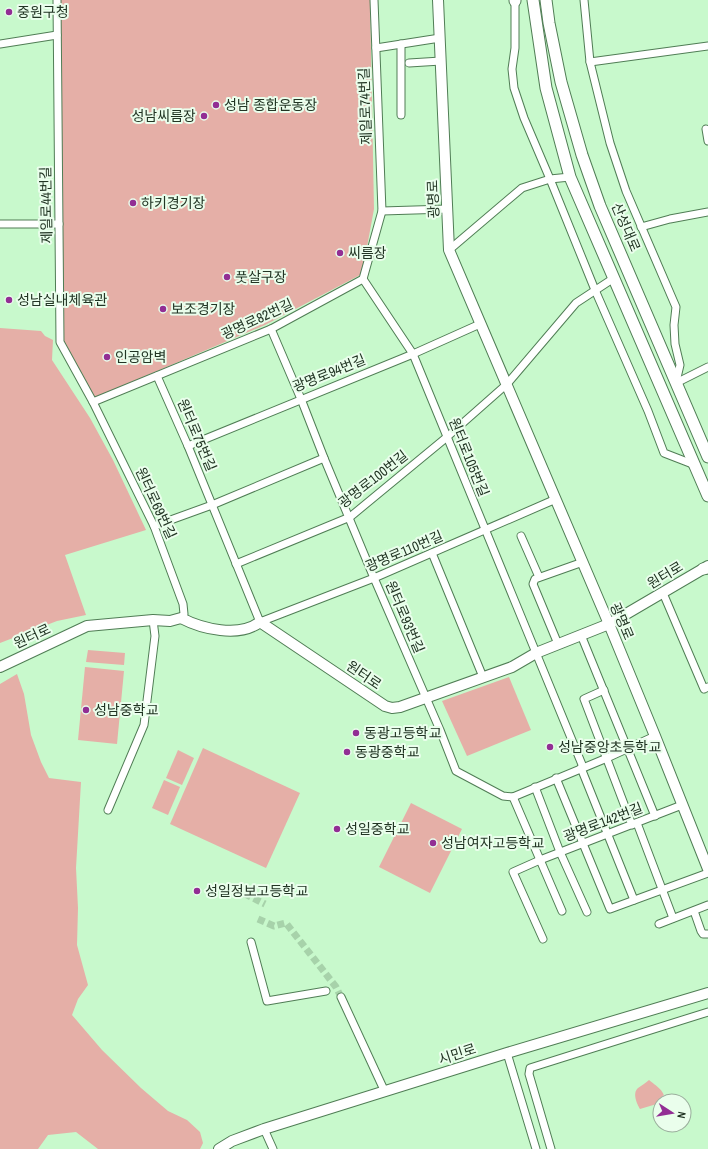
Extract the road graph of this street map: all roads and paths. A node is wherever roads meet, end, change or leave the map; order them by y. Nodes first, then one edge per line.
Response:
1 (57, 0) edge
2 (374, 0) edge
3 (438, 0) edge
4 (533, 0) edge
5 (546, 0) edge
6 (584, 0) edge
7 (515, 1) edge
8 (57, 35) junction
9 (440, 38) junction
10 (0, 44) edge
11 (401, 44) junction
12 (708, 46) edge
13 (376, 48) junction
14 (441, 60) junction
15 (590, 62) junction
16 (409, 63) dead end
17 (401, 115) dead end
18 (706, 129) dead end
19 (708, 141) edge
20 (570, 176) junction
21 (550, 179) junction
22 (447, 208) junction
23 (382, 211) junction
24 (708, 212) edge
25 (0, 224) edge
26 (59, 224) junction
27 (641, 227) junction
28 (449, 250) junction
29 (614, 278) junction
30 (363, 279) junction
31 (595, 290) junction
32 (480, 324) junction
33 (271, 329) junction
34 (413, 354) junction
35 (708, 367) edge
36 (157, 376) junction
37 (676, 383) junction
38 (507, 384) junction
39 (301, 399) junction
40 (93, 402) junction
41 (447, 437) junction
42 (188, 446) junction
43 (708, 457) edge
44 (324, 458) junction
45 (695, 465) junction
46 (708, 496) edge
47 (556, 500) junction
48 (212, 505) junction
49 (350, 517) junction
50 (154, 526) junction
51 (485, 531) junction
52 (520, 536) dead end
53 (432, 553) junction
54 (583, 562) junction
55 (236, 564) junction
56 (706, 567) edge
57 (539, 577) junction
58 (374, 578) junction
59 (663, 593) junction
60 (181, 618) junction
61 (153, 620) junction
62 (260, 622) junction
63 (609, 624) junction
64 (581, 635) junction
65 (558, 644) junction
66 (536, 653) junction
67 (0, 667) edge
68 (483, 677) junction
69 (706, 688) edge
70 (604, 690) junction
71 (426, 697) junction
72 (656, 736) junction
73 (628, 748) junction
74 (607, 758) junction
75 (582, 768) junction
76 (556, 778) junction
77 (536, 787) junction
78 (513, 796) junction
79 (682, 805) junction
80 (108, 810) dead end
81 (655, 816) junction
82 (634, 824) junction
83 (608, 834) junction
84 (582, 844) junction
85 (560, 852) junction
86 (540, 860) junction
87 (708, 869) edge
88 (708, 873) edge
89 (663, 889) junction
90 (634, 900) junction
91 (708, 905) edge
92 (562, 911) dead end
93 (694, 911) junction
94 (586, 912) dead end
95 (673, 918) junction
96 (659, 924) dead end
97 (708, 934) edge
98 (543, 940) dead end
99 (251, 942) dead end
100 (326, 991) dead end
101 (708, 993) edge
102 (341, 997) tunnel mouth
103 (708, 1012) edge
104 (507, 1053) junction
105 (384, 1092) junction
106 (264, 1128) junction
107 (219, 1149) edge
108 (273, 1149) edge
109 (536, 1149) edge
110 (551, 1149) edge

1 - 8 street, 제일로44번길
2 - 13 street, 제일로74번길
3 - 9 main road, 광명로
4 - 20 main road
5 - 37 main road, 산성대로
6 - 15 street
7 - 21 street
8 - 10 street
8 - 26 street, 제일로44번길
9 - 11 street
9 - 14 main road, 광명로
11 - 13 street
11 - 17 street
12 - 15 street
13 - 23 street, 제일로74번길
14 - 16 street
14 - 22 main road, 광명로
15 - 27 street
18 - 19 street
20 - 21 street
20 - 29 main road
21 - 28 street
21 - 31 street
22 - 23 street
22 - 28 main road, 광명로
23 - 30 street
24 - 27 street
25 - 26 street
26 - 40 street, 제일로44번길
27 - 37 street
28 - 32 main road, 광명로
29 - 31 street
29 - 45 main road
30 - 33 street, 광명로82번길
30 - 34 street, 원터로105번길
31 - 38 street
31 - 45 street
32 - 34 street, 광명로94번길
32 - 38 main road, 광명로
33 - 36 street, 광명로82번길
33 - 39 street, 원터로93번길
34 - 39 street, 광명로94번길
34 - 41 street, 원터로105번길
35 - 37 street
36 - 40 street, 광명로82번길
36 - 42 street, 원터로75번길
37 - 43 main road, 산성대로
38 - 41 street, 광명로100번길
38 - 47 main road, 광명로
39 - 42 street, 광명로94번길
39 - 44 street, 원터로93번길
40 - 50 street, 원터로69번길
41 - 49 street, 광명로100번길
41 - 51 street, 원터로105번길
42 - 48 street, 원터로75번길
44 - 48 street
44 - 49 street, 원터로93번길
45 - 46 main road
47 - 51 street, 광명로110번길
47 - 54 main road, 광명로
48 - 50 street
48 - 55 street, 원터로75번길
49 - 55 street, 광명로100번길
49 - 58 street, 원터로93번길
50 - 60 street, 원터로69번길
51 - 53 street, 광명로110번길
51 - 66 street, 원터로105번길
52 - 57 street
53 - 58 street, 광명로110번길
53 - 68 street
54 - 57 street
54 - 63 main road, 광명로
55 - 62 street, 원터로75번길
56 - 59 main road, 원터로
57 - 65 street
58 - 62 street, 광명로110번길
58 - 71 street, 원터로93번길
59 - 63 main road, 원터로
59 - 69 street
60 - 61 main road, 원터로
60 - 62 main road, 원터로
61 - 67 main road, 원터로
61 - 80 street
62 - 71 main road, 원터로
63 - 64 main road, 원터로
63 - 72 main road, 광명로
64 - 65 main road, 원터로
64 - 70 street
65 - 66 main road, 원터로
66 - 68 main road, 원터로
66 - 75 street, 원터로105번길
68 - 71 main road, 원터로
70 - 73 street
70 - 74 street
71 - 78 street, 원터로93번길
72 - 73 street
72 - 79 main road, 광명로
73 - 74 street
73 - 81 street
74 - 75 street
74 - 82 street
75 - 76 street
75 - 83 street, 원터로105번길
76 - 77 street
76 - 84 street
77 - 78 street
77 - 85 street
78 - 86 street
79 - 81 street, 광명로142번길
79 - 87 main road, 광명로
81 - 82 street, 광명로142번길
82 - 83 street, 광명로142번길
82 - 89 street
83 - 84 street, 광명로142번길
83 - 90 street, 원터로105번길
84 - 85 street, 광명로142번길
84 - 90 street
85 - 86 street, 광명로142번길
85 - 94 street
86 - 92 street
86 - 98 street, 광명로142번길
88 - 89 street
89 - 90 street
89 - 95 street
91 - 93 street
93 - 95 street
93 - 97 street
95 - 96 street
99 - 100 street
101 - 104 main road, 시민로
102 - 105 street
103 - 110 street
104 - 105 main road, 시민로
104 - 109 street
105 - 106 main road, 시민로
106 - 107 main road, 시민로
106 - 108 street

